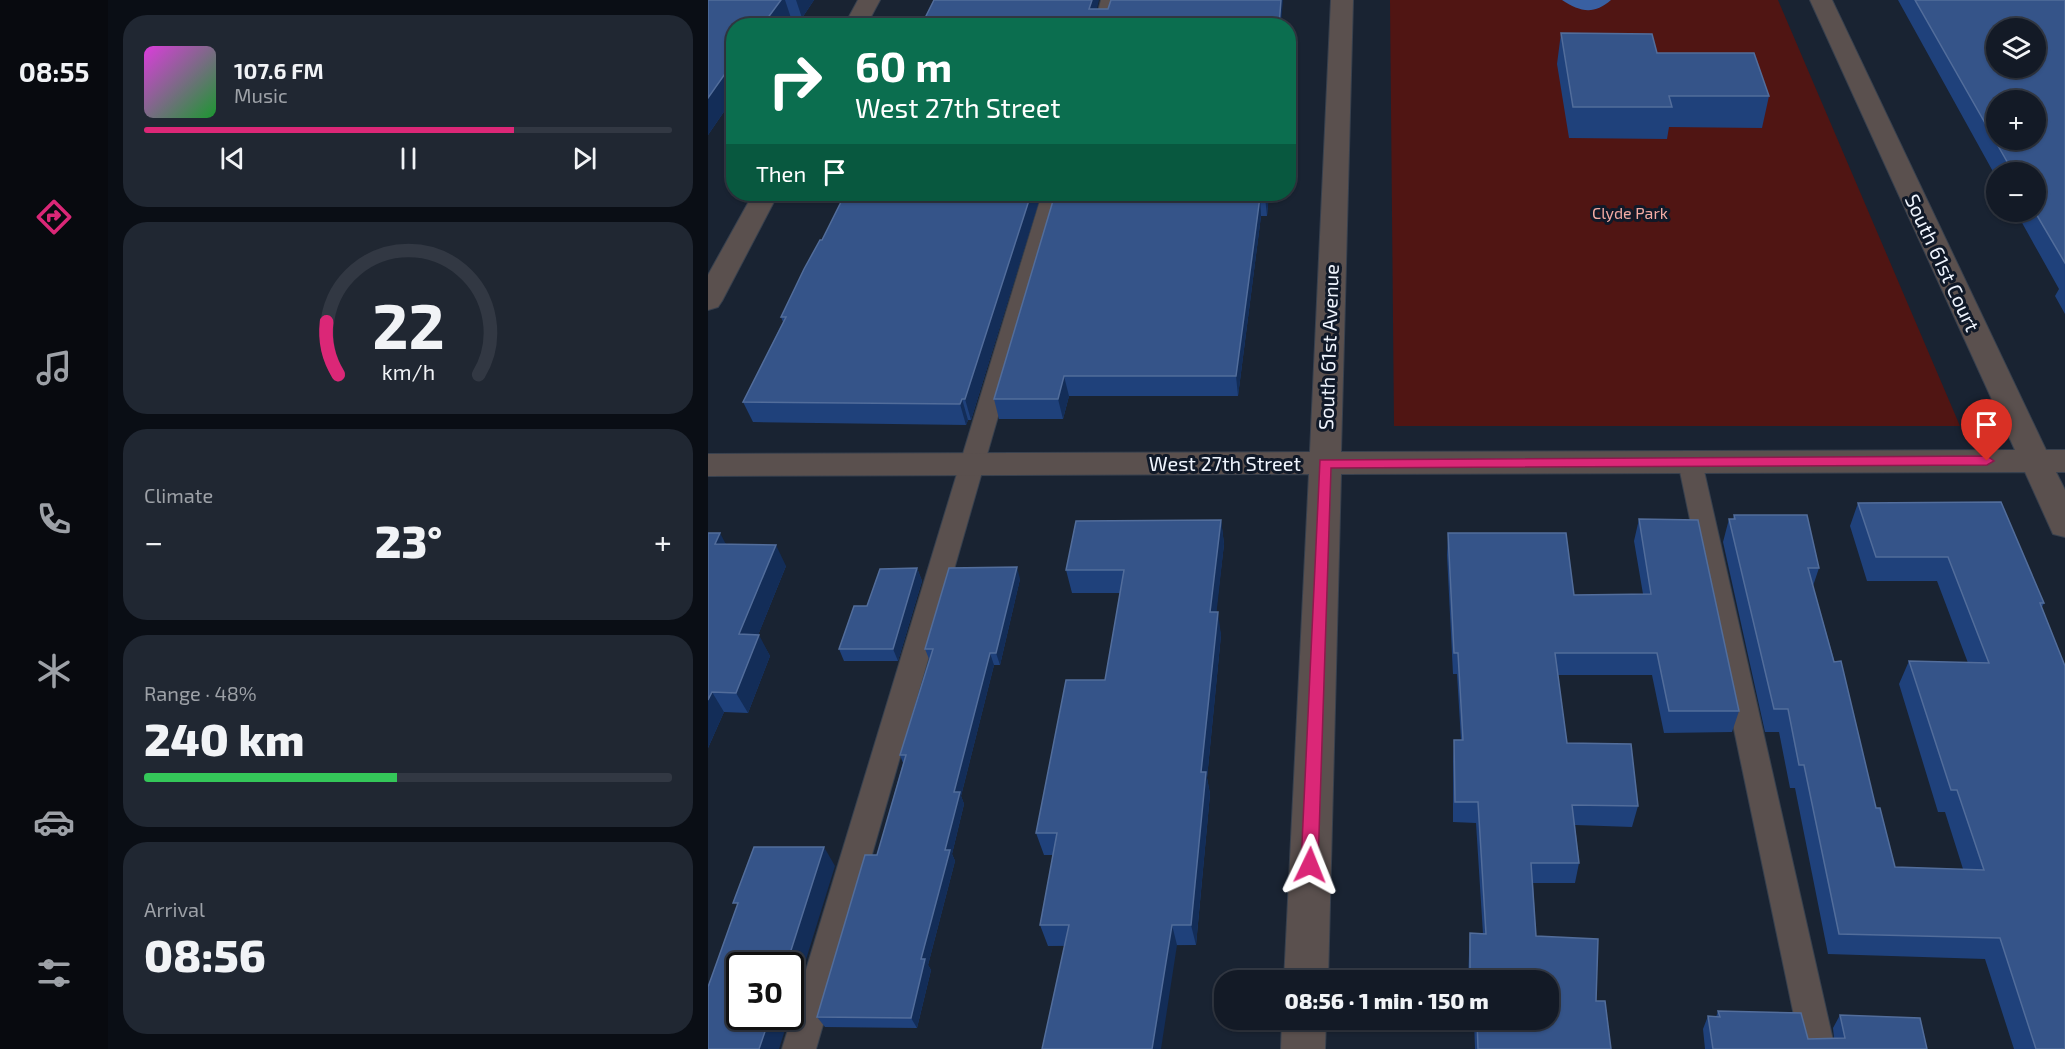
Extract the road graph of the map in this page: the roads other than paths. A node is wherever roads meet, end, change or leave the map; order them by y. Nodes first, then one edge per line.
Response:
1 (869, 0) edge
2 (1109, 0) edge
3 (1342, 0) edge
4 (1821, 0) edge
5 (859, 18) edge
6 (1104, 18) edge
7 (761, 201) edge
8 (1050, 201) edge
9 (708, 301) edge
10 (2034, 461) junction
11 (2065, 461) edge
12 (1690, 462) junction
13 (1324, 464) junction
14 (708, 465) edge
15 (973, 465) junction
16 (2065, 525) edge
17 (1306, 970) edge
18 (1304, 1030) edge
19 (799, 1049) edge
20 (1303, 1049) edge
21 (1818, 1049) edge

1 - 5 street
2 - 6 lane
3 - 13 street, South 61st Avenue
4 - 10 street, South 61st Court
7 - 9 street
8 - 15 lane
10 - 11 street, West 27th Street
10 - 12 street, West 27th Street
10 - 16 street, South 61st Court
12 - 13 street, West 27th Street
12 - 21 lane
13 - 15 street, West 27th Street
13 - 17 street, South 61st Avenue
14 - 15 street, West 27th Street
15 - 19 lane
18 - 20 street

